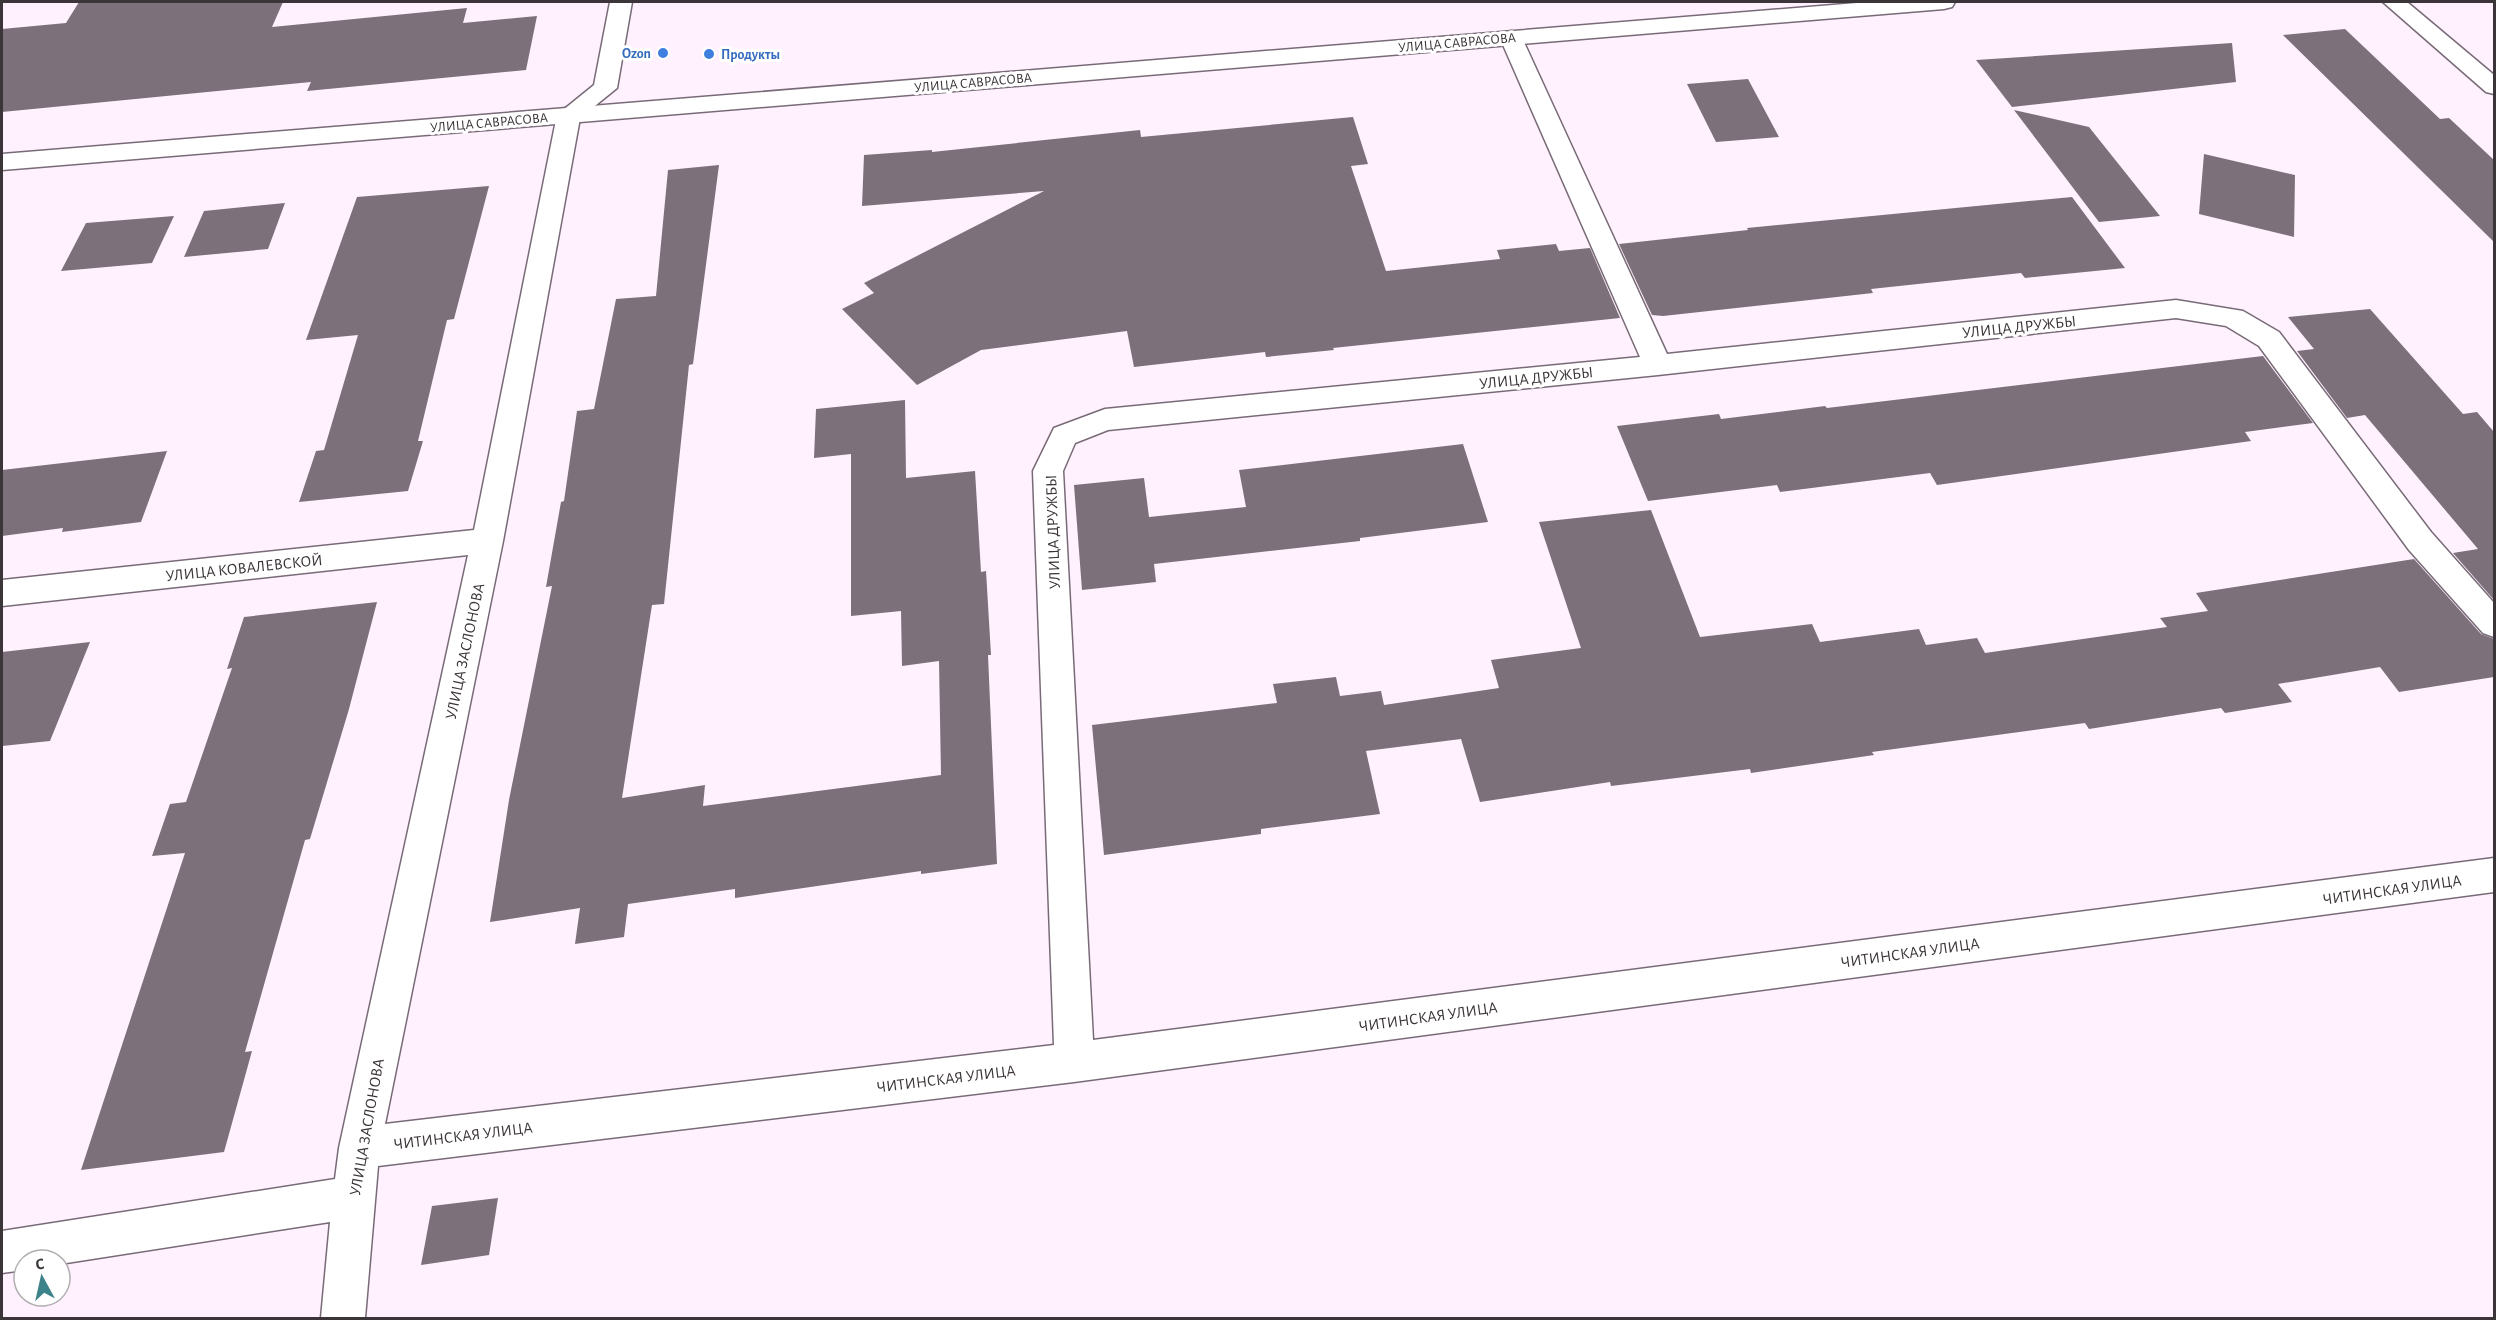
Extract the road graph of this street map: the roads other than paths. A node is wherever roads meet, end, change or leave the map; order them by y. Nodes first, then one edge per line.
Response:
1 (621, 2) edge
2 (1944, 2) edge
3 (2394, 2) edge
4 (1511, 38) junction
5 (2494, 87) edge
6 (569, 115) junction
7 (2, 162) edge
8 (1658, 365) junction
9 (487, 541) junction
10 (2, 593) edge
11 (2494, 624) edge
12 (2494, 875) edge
13 (1074, 1062) junction
14 (360, 1148) junction
15 (353, 1197) junction
16 (2, 1252) edge
17 (343, 1318) edge

1 - 6 street
2 - 4 street, УЛИЦА САВРАСОВА
3 - 5 street
4 - 6 street, УЛИЦА САВРАСОВА
4 - 8 street
6 - 7 street, УЛИЦА САВРАСОВА
6 - 9 street, УЛИЦА ЗАСЛОНОВА
8 - 11 street, УЛИЦА ДРУЖБЫ
8 - 13 street, УЛИЦА ДРУЖБЫ
9 - 10 street, УЛИЦА КОВАЛЕВСКОЙ
9 - 14 street, УЛИЦА ЗАСЛОНОВА
12 - 13 street, ЧИТИНСКАЯ УЛИЦА
13 - 14 street, ЧИТИНСКАЯ УЛИЦА
14 - 15 street, УЛИЦА ЗАСЛОНОВА
15 - 16 street
15 - 17 street, УЛИЦА ЗАСЛОНОВА

